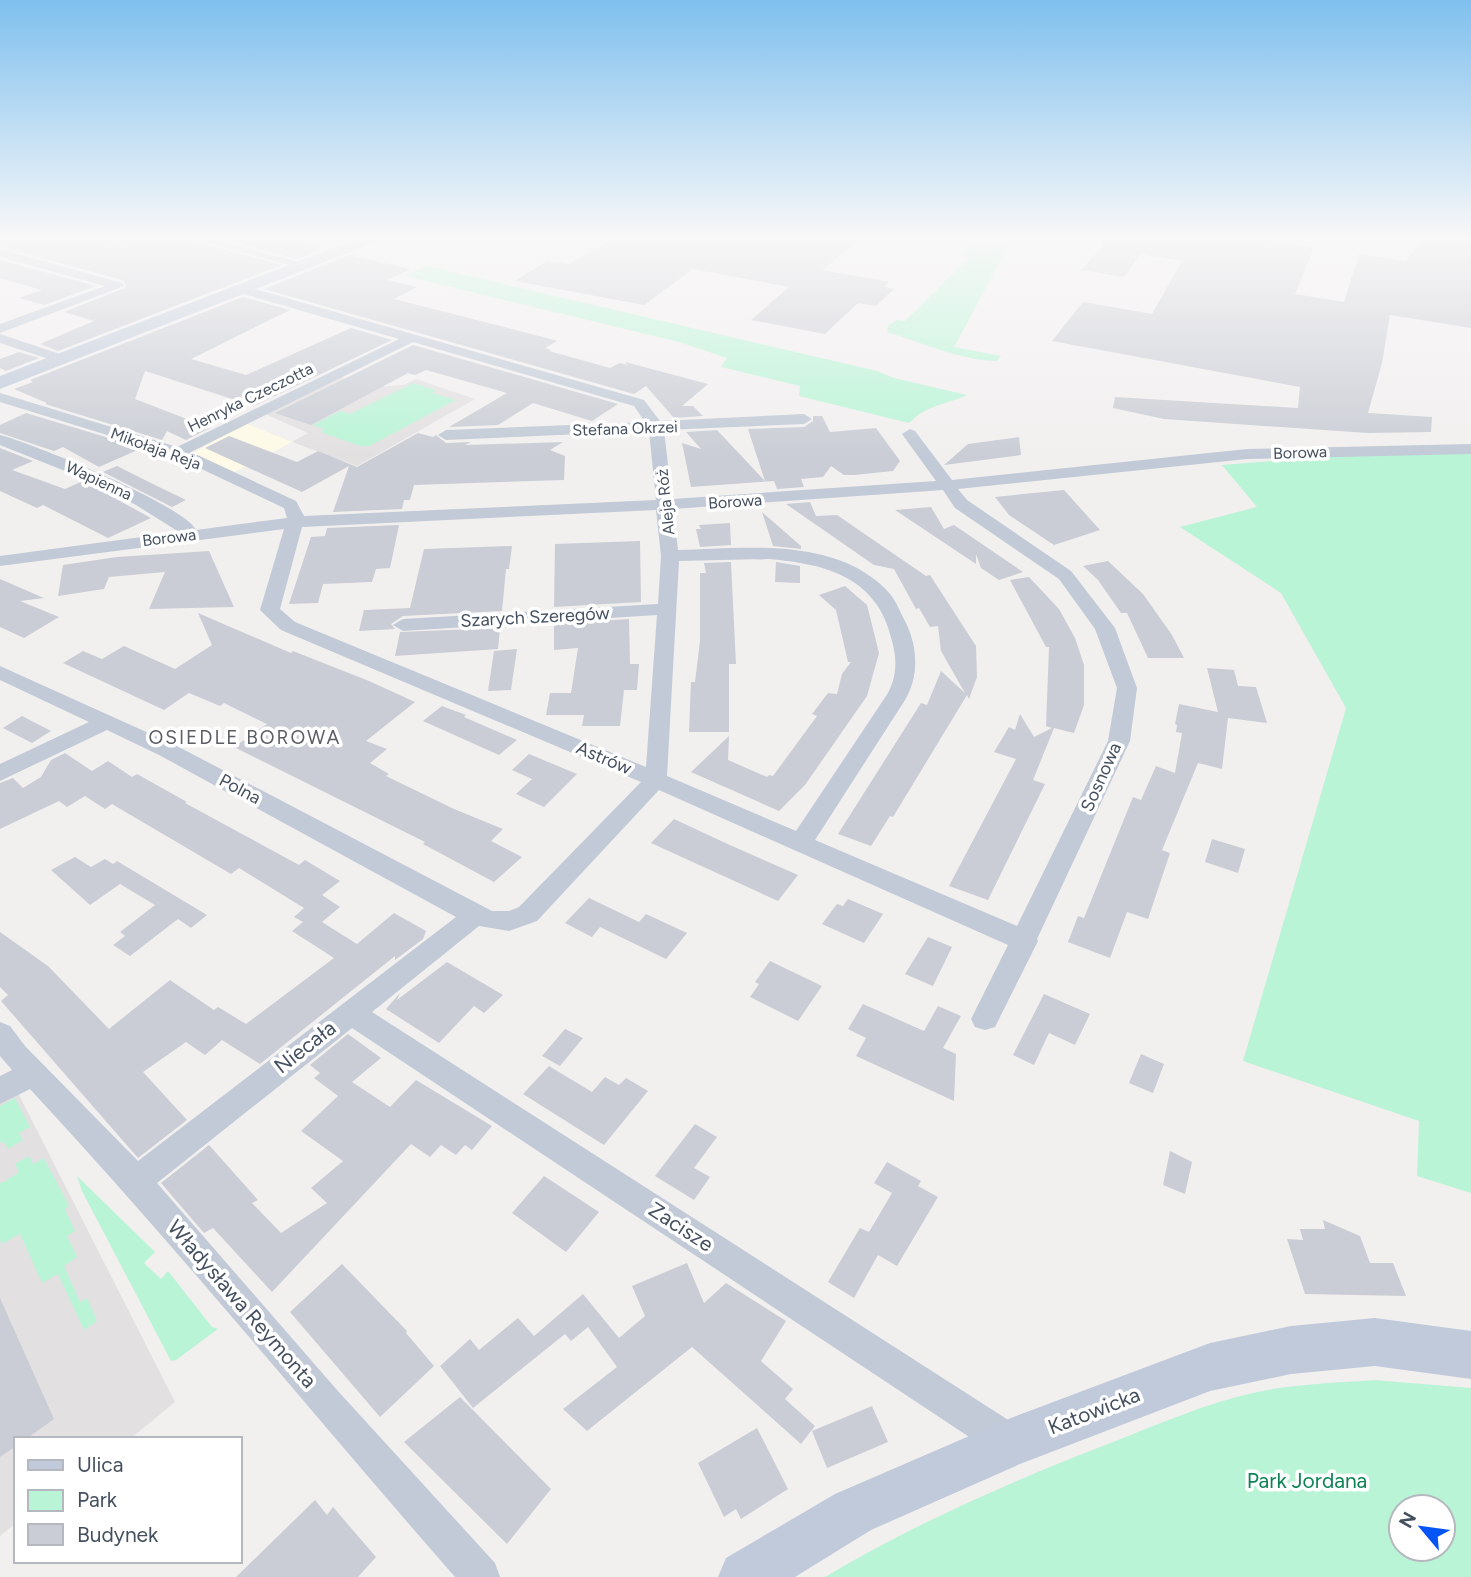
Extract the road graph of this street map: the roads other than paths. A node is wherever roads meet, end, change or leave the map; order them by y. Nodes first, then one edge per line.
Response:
1 (51, 311) edge
2 (185, 311) edge
3 (318, 311) edge
4 (0, 329) edge
5 (413, 337) junction
6 (0, 338) edge
7 (61, 359) junction
8 (0, 383) edge
9 (0, 397) edge
10 (804, 419) dead end
11 (656, 426) junction
12 (911, 434) dead end
13 (446, 435) dead end
14 (0, 440) edge
15 (1471, 449) edge
16 (178, 452) junction
17 (948, 485) junction
18 (666, 505) junction
19 (295, 522) junction
20 (188, 534) junction
21 (670, 556) junction
22 (0, 561) edge
23 (667, 609) junction
24 (403, 625) dead end
25 (0, 672) edge
26 (106, 722) junction
27 (0, 773) edge
28 (656, 780) junction
29 (800, 844) junction
30 (476, 915) junction
31 (1025, 941) junction
32 (350, 1012) junction
33 (985, 1019) dead end
34 (0, 1034) edge
35 (32, 1073) junction
36 (0, 1091) edge
37 (136, 1181) junction
38 (1471, 1355) edge
39 (1011, 1443) junction
40 (481, 1577) edge
41 (745, 1577) edge

1 - 4 street
2 - 7 street
3 - 5 street
5 - 11 street
5 - 16 street, Henryka Czeczotta
6 - 7 street
7 - 8 street
9 - 16 street, Mikołaja Reja
10 - 11 street, Stefana Okrzei
11 - 13 street, Stefana Okrzei
11 - 18 street, Aleja Róż
12 - 17 street, Sosnowa
14 - 20 street, Wapienna
15 - 17 street, Borowa
16 - 19 street, Mikołaja Reja
17 - 18 street, Borowa
17 - 31 street, Sosnowa
18 - 19 street, Borowa
18 - 21 street, Aleja Róż
19 - 20 street, Borowa
19 - 28 street, Astrów
20 - 22 street, Borowa
21 - 23 street, Aleja Róż
21 - 29 street
23 - 24 street, Szarych Szeregów
23 - 28 street, Aleja Róż
25 - 26 street, Polna
26 - 27 street
26 - 30 street, Polna
28 - 29 street, Astrów
28 - 30 street
29 - 31 street, Astrów
30 - 32 street, Niecała
31 - 33 street, Sosnowa
32 - 37 street, Niecała
32 - 39 street, Zacisze
34 - 35 street, Władysława Reymonta
35 - 36 street
35 - 37 street, Władysława Reymonta
37 - 40 street, Władysława Reymonta
38 - 39 street, Katowicka
39 - 41 street, Katowicka

